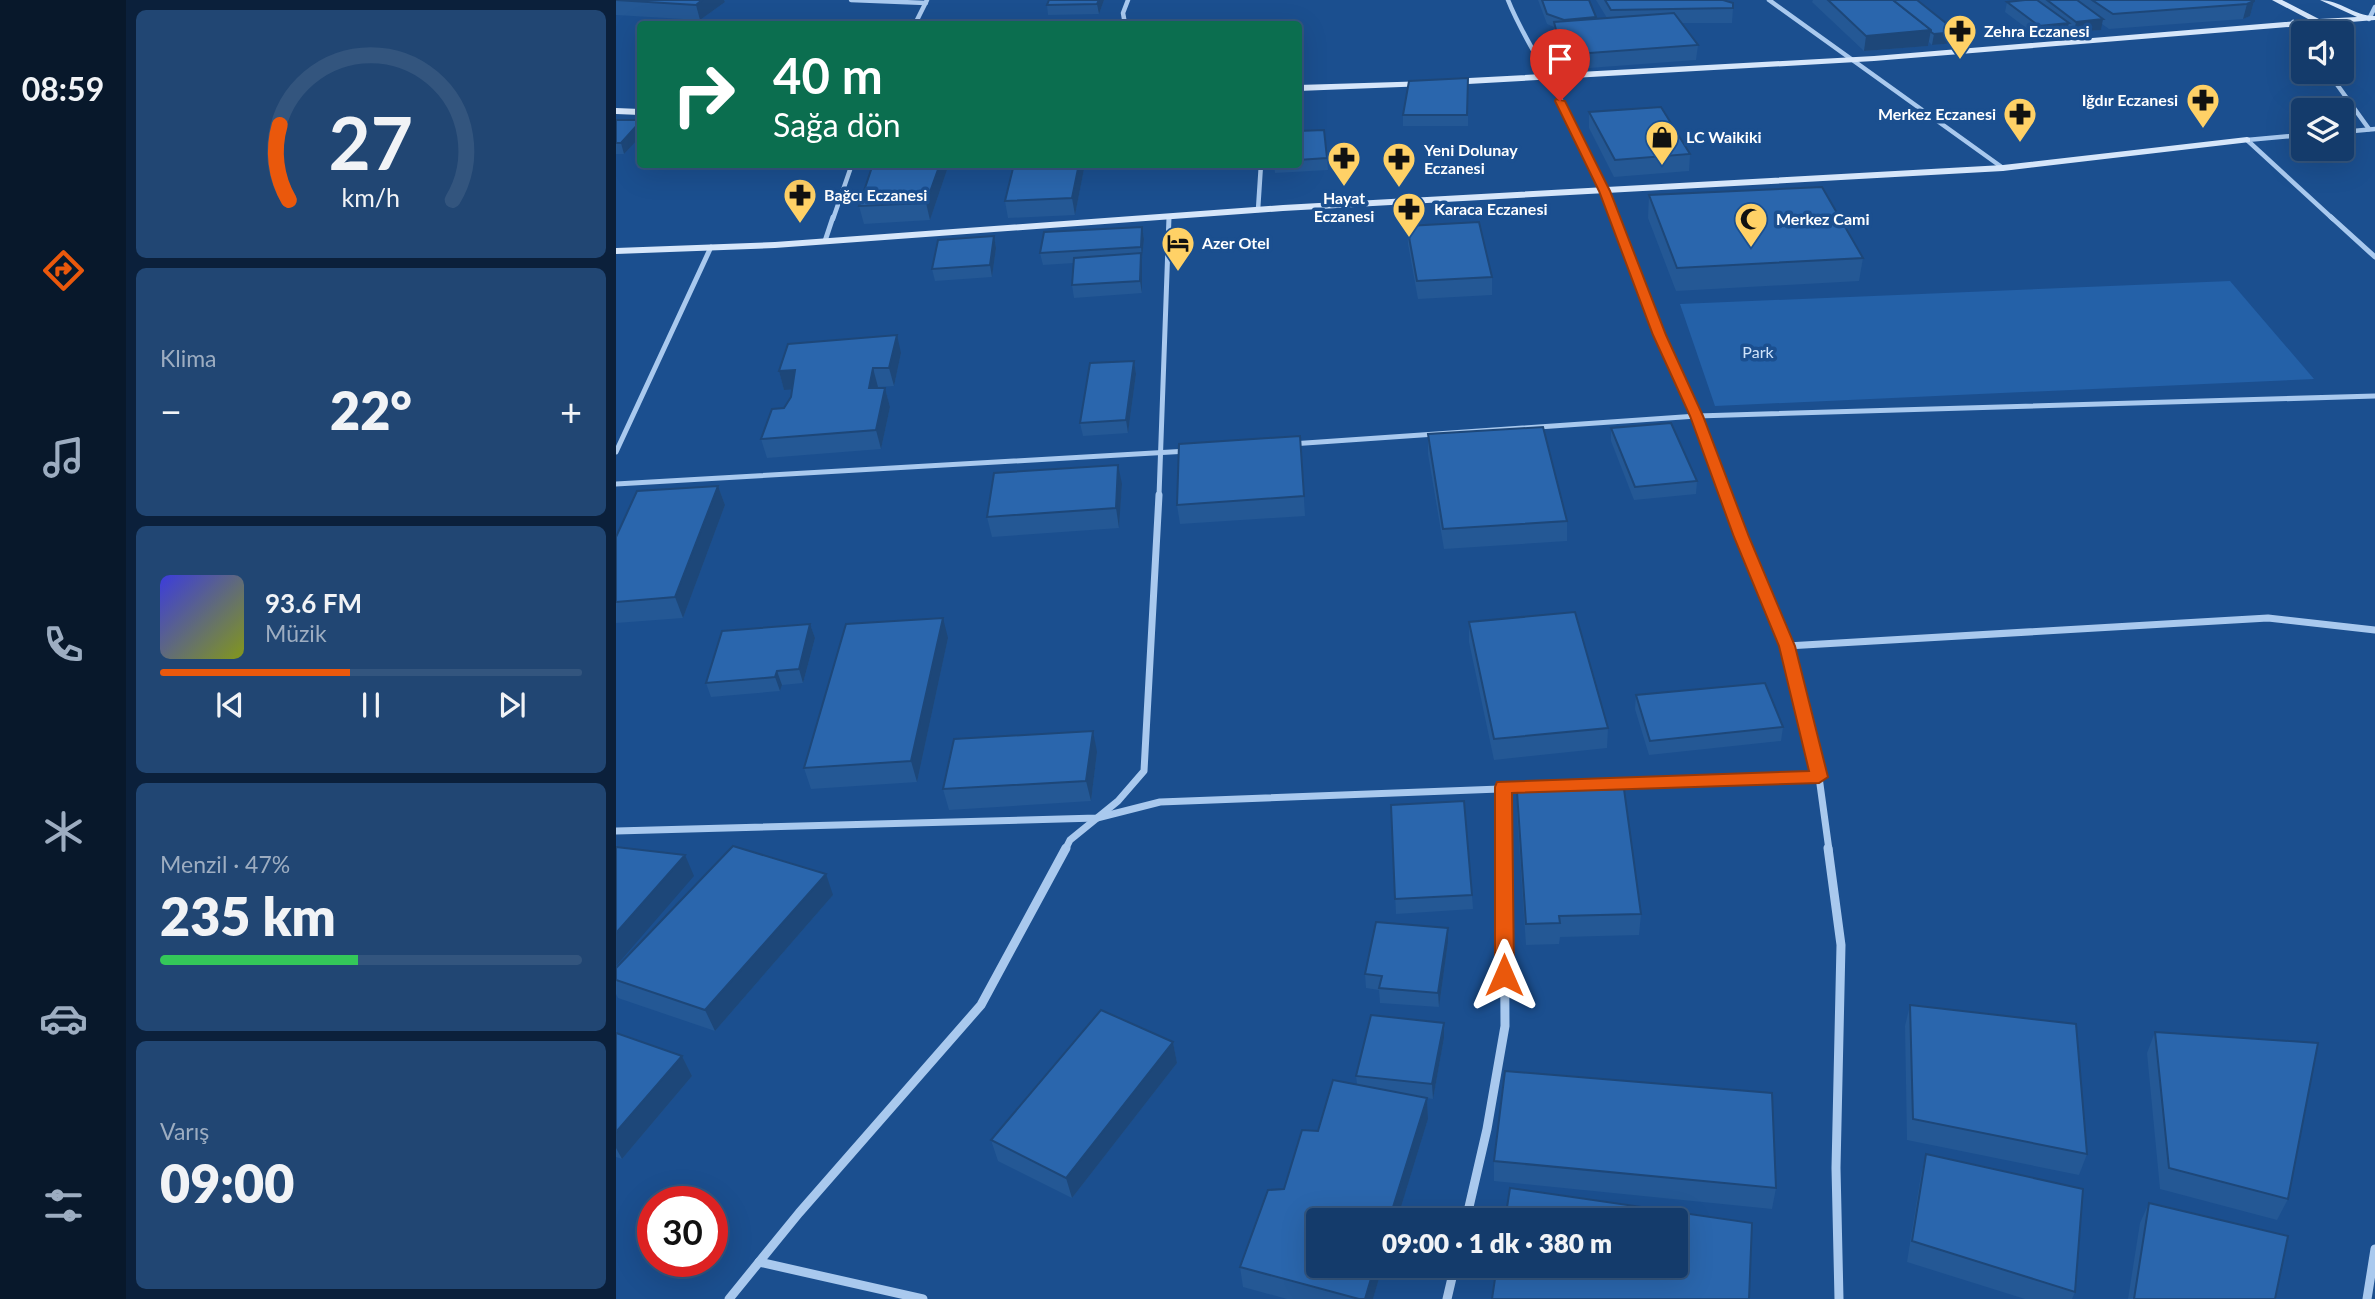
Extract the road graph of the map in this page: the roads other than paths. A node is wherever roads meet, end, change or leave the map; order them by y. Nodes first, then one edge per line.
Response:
1 (851, 0) edge
2 (1128, 0) edge
3 (1508, 0) edge
4 (1769, 0) edge
5 (2276, 0) edge
6 (2324, 0) edge
7 (927, 2) edge
8 (2375, 7) edge
9 (2372, 19) edge
10 (2316, 20) junction
11 (917, 21) edge
12 (1124, 21) edge
13 (2304, 21) edge
14 (2291, 22) edge
15 (1850, 58) junction
16 (1549, 78) junction
17 (2337, 84) edge
18 (1302, 88) edge
19 (616, 111) edge
20 (637, 112) edge
21 (2372, 129) edge
22 (2354, 131) edge
23 (2291, 136) edge
24 (2247, 140) junction
25 (851, 168) edge
26 (1261, 168) edge
27 (2003, 168) junction
28 (1605, 191) junction
29 (1258, 210) junction
30 (1169, 217) junction
31 (825, 241) junction
32 (711, 247) junction
33 (616, 251) edge
34 (2375, 257) edge
35 (2375, 396) edge
36 (1697, 416) junction
37 (1278, 444) edge
38 (1196, 450) edge
39 (616, 452) edge
40 (1161, 453) junction
41 (616, 484) edge
42 (2375, 630) edge
43 (1787, 646) junction
44 (1819, 777) junction
45 (1503, 787) junction
46 (1097, 818) junction
47 (616, 831) edge
48 (1469, 1208) edge
49 (2375, 1250) edge
50 (759, 1262) junction
51 (1452, 1278) edge
52 (2372, 1282) edge
53 (729, 1299) edge
54 (923, 1299) edge
55 (1447, 1299) edge
56 (1839, 1299) edge
57 (2367, 1299) edge

1 - 7 street
2 - 12 street
3 - 16 street
4 - 15 street
5 - 10 street
6 - 9 street
7 - 11 street
8 - 9 street
9 - 10 street
10 - 13 street
14 - 15 street
15 - 16 street
15 - 27 street
16 - 18 street
16 - 28 street
17 - 21 street
19 - 20 street
21 - 22 street
23 - 24 street
24 - 27 street
24 - 34 street
25 - 31 street
26 - 29 street
27 - 28 street
28 - 29 street
28 - 36 street
29 - 30 street
30 - 31 street
30 - 40 street
31 - 32 street
32 - 33 street
32 - 39 street
35 - 36 street
36 - 37 street
36 - 43 street
38 - 40 street
40 - 41 street
40 - 46 street
42 - 43 street
43 - 44 street
44 - 45 street
44 - 56 street
45 - 46 street
45 - 48 street
46 - 47 street
46 - 50 street
49 - 52 street
50 - 53 street
50 - 54 street
51 - 55 street
52 - 57 street

